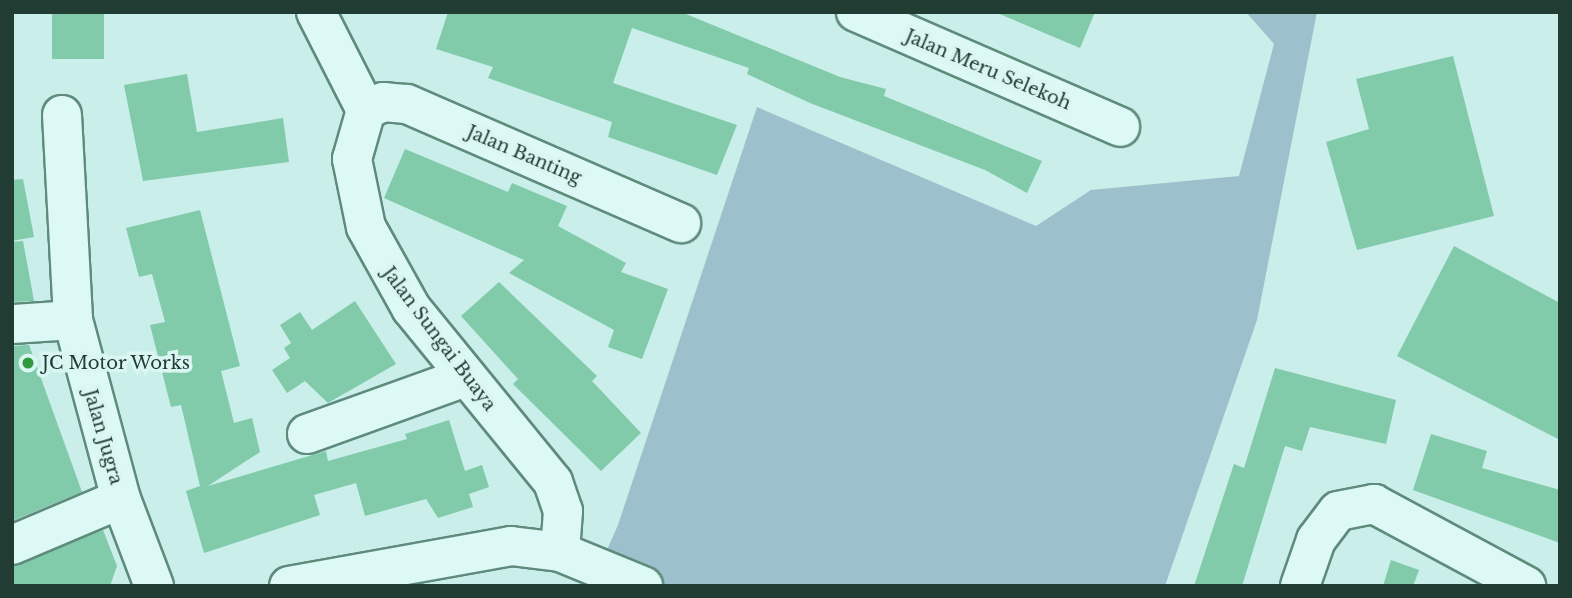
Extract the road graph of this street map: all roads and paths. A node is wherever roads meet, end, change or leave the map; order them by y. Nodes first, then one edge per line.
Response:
1 (316, 12) edge
2 (856, 12) edge
3 (366, 110) junction
4 (62, 115) dead end
5 (1120, 127) dead end
6 (681, 223) dead end
7 (74, 320) junction
8 (12, 324) edge
9 (465, 377) junction
10 (307, 434) dead end
11 (121, 499) junction
12 (12, 545) edge
13 (560, 552) junction
14 (153, 586) edge
15 (289, 586) edge
16 (643, 586) edge
17 (1300, 586) edge
18 (1526, 586) edge

1 - 3 street
2 - 5 street, Jalan Meru Selekoh
3 - 6 street, Jalan Banting
3 - 9 street, Jalan Sungai Buaya
4 - 7 street, Jalan Jugra
7 - 8 street
7 - 11 street, Jalan Jugra
9 - 10 street
9 - 13 street, Jalan Sungai Buaya
11 - 12 street
11 - 14 street, Jalan Jugra
13 - 15 street
13 - 16 street
17 - 18 street

